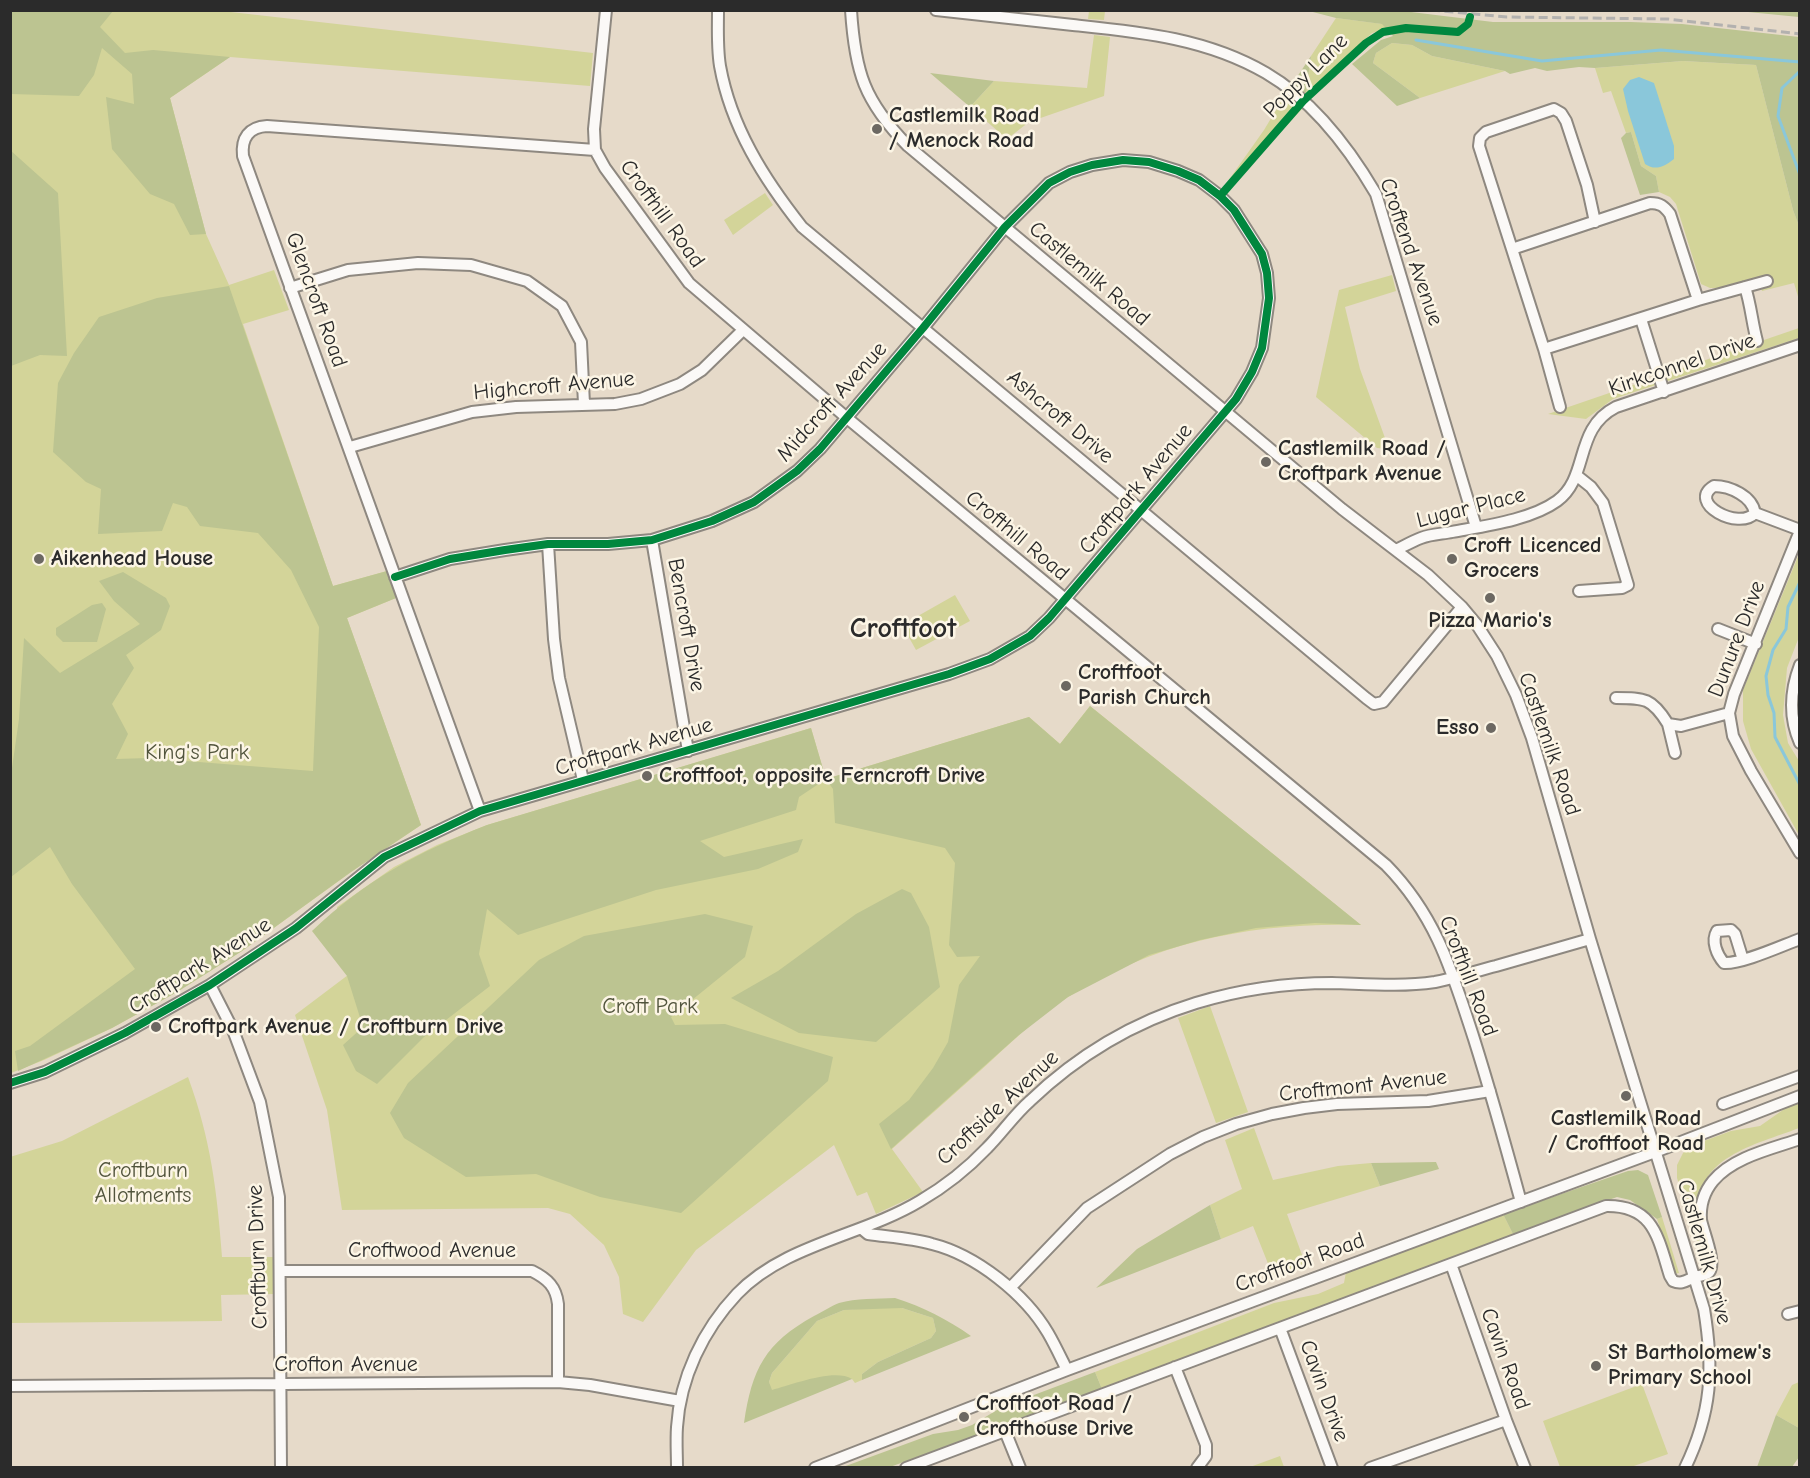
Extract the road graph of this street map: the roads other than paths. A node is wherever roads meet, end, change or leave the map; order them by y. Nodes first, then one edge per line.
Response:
1 (606, 10) edge
2 (718, 10) edge
3 (851, 10) edge
4 (936, 10) edge
5 (595, 150) junction
6 (1595, 222) junction
7 (1005, 226) junction
8 (1512, 249) junction
9 (1767, 281) dead end
10 (1744, 287) junction
11 (290, 288) junction
12 (1698, 300) junction
13 (1641, 319) junction
14 (923, 328) junction
15 (743, 330) junction
16 (1757, 341) dead end
17 (1800, 345) edge
18 (1544, 349) junction
19 (1664, 392) junction
20 (584, 404) junction
21 (1560, 407) dead end
22 (1225, 411) junction
23 (847, 418) junction
24 (350, 447) junction
25 (1576, 475) junction
26 (1140, 511) junction
27 (1755, 513) dead end
28 (1476, 527) junction
29 (1800, 531) edge
30 (652, 540) junction
31 (548, 544) junction
32 (1396, 550) junction
33 (395, 577) junction
34 (1579, 591) dead end
35 (1065, 600) junction
36 (1462, 607) junction
37 (1718, 629) dead end
38 (1756, 644) junction
39 (1800, 665) edge
40 (1616, 698) dead end
41 (1730, 713) junction
42 (1796, 714) edge
43 (1668, 724) junction
44 (1800, 743) edge
45 (688, 751) junction
46 (1675, 753) dead end
47 (583, 780) junction
48 (480, 811) junction
49 (1800, 854) edge
50 (1590, 939) junction
51 (1800, 939) edge
52 (1743, 960) dead end
53 (1454, 978) junction
54 (210, 985) junction
55 (1800, 1076) edge
56 (10, 1083) edge
57 (1490, 1090) junction
58 (1800, 1096) edge
59 (1723, 1104) dead end
60 (1800, 1139) edge
61 (1655, 1152) junction
62 (1521, 1202) junction
63 (862, 1229) junction
64 (1451, 1264) junction
65 (280, 1271) junction
66 (1694, 1278) junction
67 (1010, 1288) junction
68 (1800, 1311) edge
69 (1788, 1314) dead end
70 (1280, 1328) junction
71 (1175, 1367) junction
72 (1067, 1370) junction
73 (558, 1382) junction
74 (281, 1385) junction
75 (10, 1386) edge
76 (680, 1401) junction
77 (1506, 1420) junction
78 (1005, 1431) junction
79 (281, 1467) edge
80 (677, 1467) edge
81 (815, 1467) edge
82 (906, 1467) edge
83 (1020, 1467) edge
84 (1197, 1467) edge
85 (1332, 1467) edge
86 (1370, 1467) edge
87 (1526, 1467) edge
88 (1685, 1467) edge

1 - 5 street, Crofthill Road
2 - 14 street, Ashcroft Drive
3 - 7 street, Castlemilk Road
4 - 28 street, Croftend Avenue
5 - 11 street, Glencroft Road
5 - 15 street, Crofthill Road
6 - 8 street
6 - 8 street
6 - 12 street
7 - 14 street, Midcroft Avenue
7 - 22 street, Castlemilk Road
7 - 22 street, Croftpark Avenue
8 - 18 street
9 - 10 street
10 - 12 street
10 - 16 street
11 - 20 street
11 - 24 street, Glencroft Road
12 - 13 street
13 - 18 street
13 - 19 street
14 - 23 street, Midcroft Avenue
14 - 26 street, Ashcroft Drive
15 - 20 street, Highcroft Avenue
15 - 23 street, Crofthill Road
17 - 19 street, Kirkconnel Drive
18 - 21 street
19 - 25 street, Kirkconnel Drive
20 - 24 street, Highcroft Avenue
22 - 26 street, Croftpark Avenue
22 - 32 street, Castlemilk Road
23 - 30 street, Midcroft Avenue
23 - 35 street, Crofthill Road
24 - 33 street, Glencroft Road
25 - 28 street, Lugar Place
25 - 34 street
26 - 35 street, Croftpark Avenue
26 - 36 street, Ashcroft Drive
27 - 29 street, Dunure Drive
28 - 32 street, Lugar Place
29 - 38 street, Dunure Drive
30 - 31 street, Midcroft Avenue
30 - 45 street, Bencroft Drive
31 - 33 street, Midcroft Avenue
31 - 47 street
32 - 36 street, Castlemilk Road
33 - 48 street, Glencroft Road
35 - 45 street, Croftpark Avenue
35 - 53 street, Crofthill Road
36 - 50 street, Castlemilk Road
37 - 38 street
38 - 41 street, Dunure Drive
39 - 42 street
40 - 43 street
41 - 43 street
41 - 49 street, Dunure Drive
42 - 44 street
43 - 46 street
45 - 47 street, Croftpark Avenue
47 - 48 street, Croftpark Avenue
48 - 54 street, Croftpark Avenue
50 - 53 street, Croftside Avenue
50 - 61 street, Castlemilk Road
51 - 52 street
53 - 57 street, Crofthill Road
53 - 63 street, Croftside Avenue
54 - 56 street, Croftpark Avenue
54 - 65 street, Croftburn Drive
55 - 59 street
57 - 62 street, Crofthill Road
57 - 67 street, Croftmont Avenue
58 - 61 street, Croftfoot Road
60 - 66 street
61 - 62 street, Croftfoot Road
61 - 66 street, Castlemilk Drive
62 - 72 street, Croftfoot Road
63 - 67 street
63 - 76 street, Croftside Avenue
64 - 66 street
64 - 70 street
64 - 77 street, Cavin Road
65 - 73 street, Croftwood Avenue
65 - 74 street, Croftburn Drive
66 - 88 street, Castlemilk Drive
67 - 72 street
68 - 69 street
70 - 71 street
70 - 85 street, Cavin Drive
71 - 78 street
71 - 84 street
72 - 81 street, Croftfoot Road
73 - 74 street, Crofton Avenue
73 - 76 street, Crofton Avenue
74 - 75 street, Crofton Avenue
74 - 79 street, Croftburn Drive
76 - 80 street, Croftside Avenue
77 - 86 street
77 - 87 street, Cavin Road
78 - 82 street
78 - 83 street

